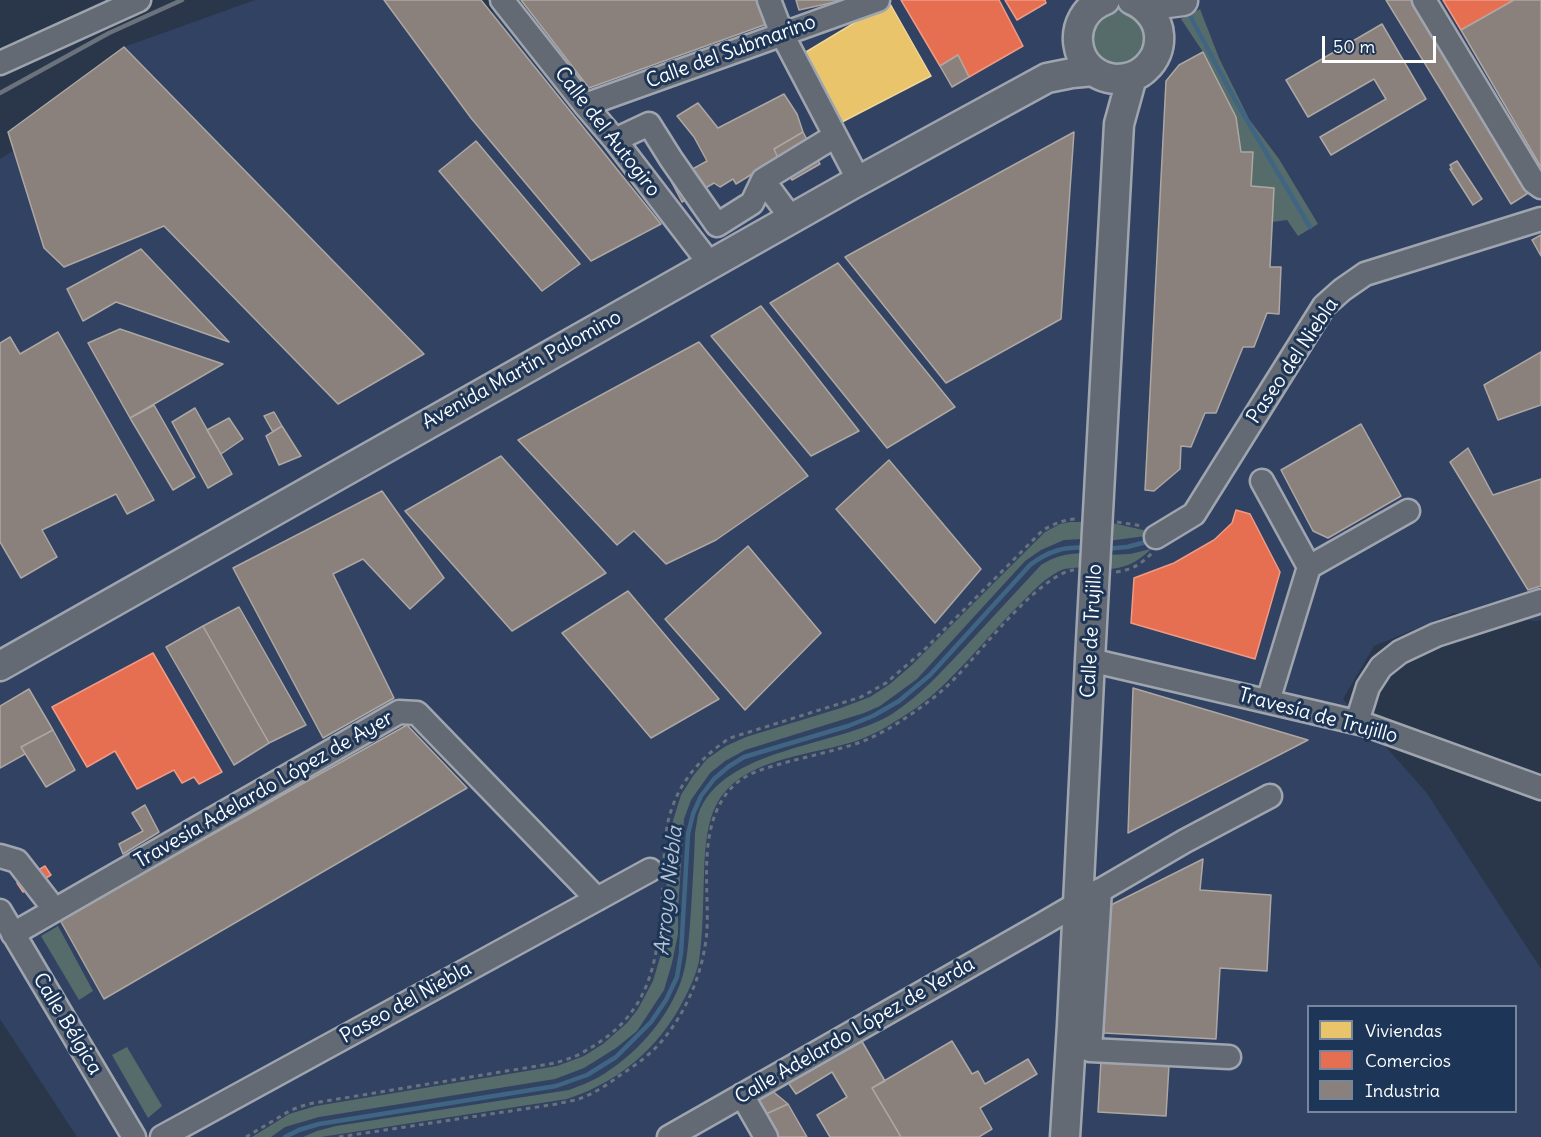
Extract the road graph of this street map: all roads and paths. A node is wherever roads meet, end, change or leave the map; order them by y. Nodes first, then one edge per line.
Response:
1 (140, 0) edge
2 (502, 0) edge
3 (769, 0) edge
4 (878, 0) edge
5 (1104, 0) edge
6 (1424, 0) edge
7 (1184, 1) edge
8 (1145, 12) edge
9 (782, 34) junction
10 (1078, 41) junction
11 (0, 63) edge
12 (1112, 76) junction
13 (1047, 78) junction
14 (585, 105) junction
15 (836, 136) junction
16 (615, 140) junction
17 (671, 159) junction
18 (634, 166) junction
19 (763, 180) junction
20 (859, 181) junction
21 (1541, 187) edge
22 (792, 219) junction
23 (1541, 219) edge
24 (717, 225) junction
25 (692, 241) junction
26 (711, 264) junction
27 (1262, 481) dead end
28 (1408, 511) dead end
29 (1098, 521) junction
30 (1156, 537) junction
31 (1309, 567) junction
32 (1095, 570) junction
33 (1541, 601) edge
34 (1090, 660) junction
35 (0, 666) edge
36 (1268, 701) junction
37 (1357, 722) junction
38 (1541, 788) edge
39 (1270, 796) dead end
40 (0, 856) edge
41 (659, 870) junction
42 (1089, 896) junction
43 (597, 899) junction
44 (54, 910) junction
45 (0, 911) edge
46 (14, 934) junction
47 (1229, 1057) dead end
48 (742, 1095) junction
49 (134, 1137) edge
50 (162, 1137) edge
51 (246, 1137) edge
52 (339, 1137) edge
53 (669, 1137) edge
54 (766, 1137) edge
55 (1065, 1137) edge

1 - 11 street
2 - 14 street, Calle del Autogiro
3 - 9 street
4 - 9 street, Calle del Submarino
5 - 10 main road
6 - 21 street
7 - 8 main road
8 - 12 main road
9 - 14 street, Calle del Submarino
9 - 15 street
10 - 12 main road
10 - 13 main road, Avenida Martín Palomino
12 - 13 main road, Avenida Martín Palomino
12 - 29 main road, Calle de Trujillo
13 - 20 main road, Avenida Martín Palomino
14 - 16 street, Calle del Autogiro
15 - 19 street
15 - 20 street
16 - 17 street
16 - 18 street, Calle del Autogiro
17 - 18 street
17 - 24 street
18 - 25 street, Calle del Autogiro
19 - 22 street
19 - 24 street
20 - 22 main road, Avenida Martín Palomino
22 - 26 main road, Avenida Martín Palomino
23 - 30 street, Paseo del Niebla
24 - 25 street
25 - 26 street, Calle del Autogiro
26 - 35 main road, Avenida Martín Palomino
27 - 31 street
28 - 31 street
29 - 30 path
29 - 32 main road, Calle de Trujillo
29 - 41 path
30 - 32 path
31 - 36 street
32 - 34 main road, Calle de Trujillo
32 - 52 path
33 - 37 street
34 - 36 street, Travesía de Trujillo
34 - 42 main road, Calle de Trujillo
36 - 37 street, Travesía de Trujillo
37 - 38 street, Travesía de Trujillo
39 - 42 street, Calle Adelardo López de Yerda
40 - 44 street
41 - 43 street, Paseo del Niebla
41 - 51 path
42 - 47 street
42 - 48 street, Calle Adelardo López de Yerda
42 - 55 main road, Calle de Trujillo
43 - 44 street, Travesía Adelardo López de Ayer
43 - 50 street, Paseo del Niebla
44 - 46 street, Travesía Adelardo López de Ayer
45 - 46 street, Calle Bélgica
46 - 49 street, Calle Bélgica
48 - 53 street, Calle Adelardo López de Yerda
48 - 54 street

